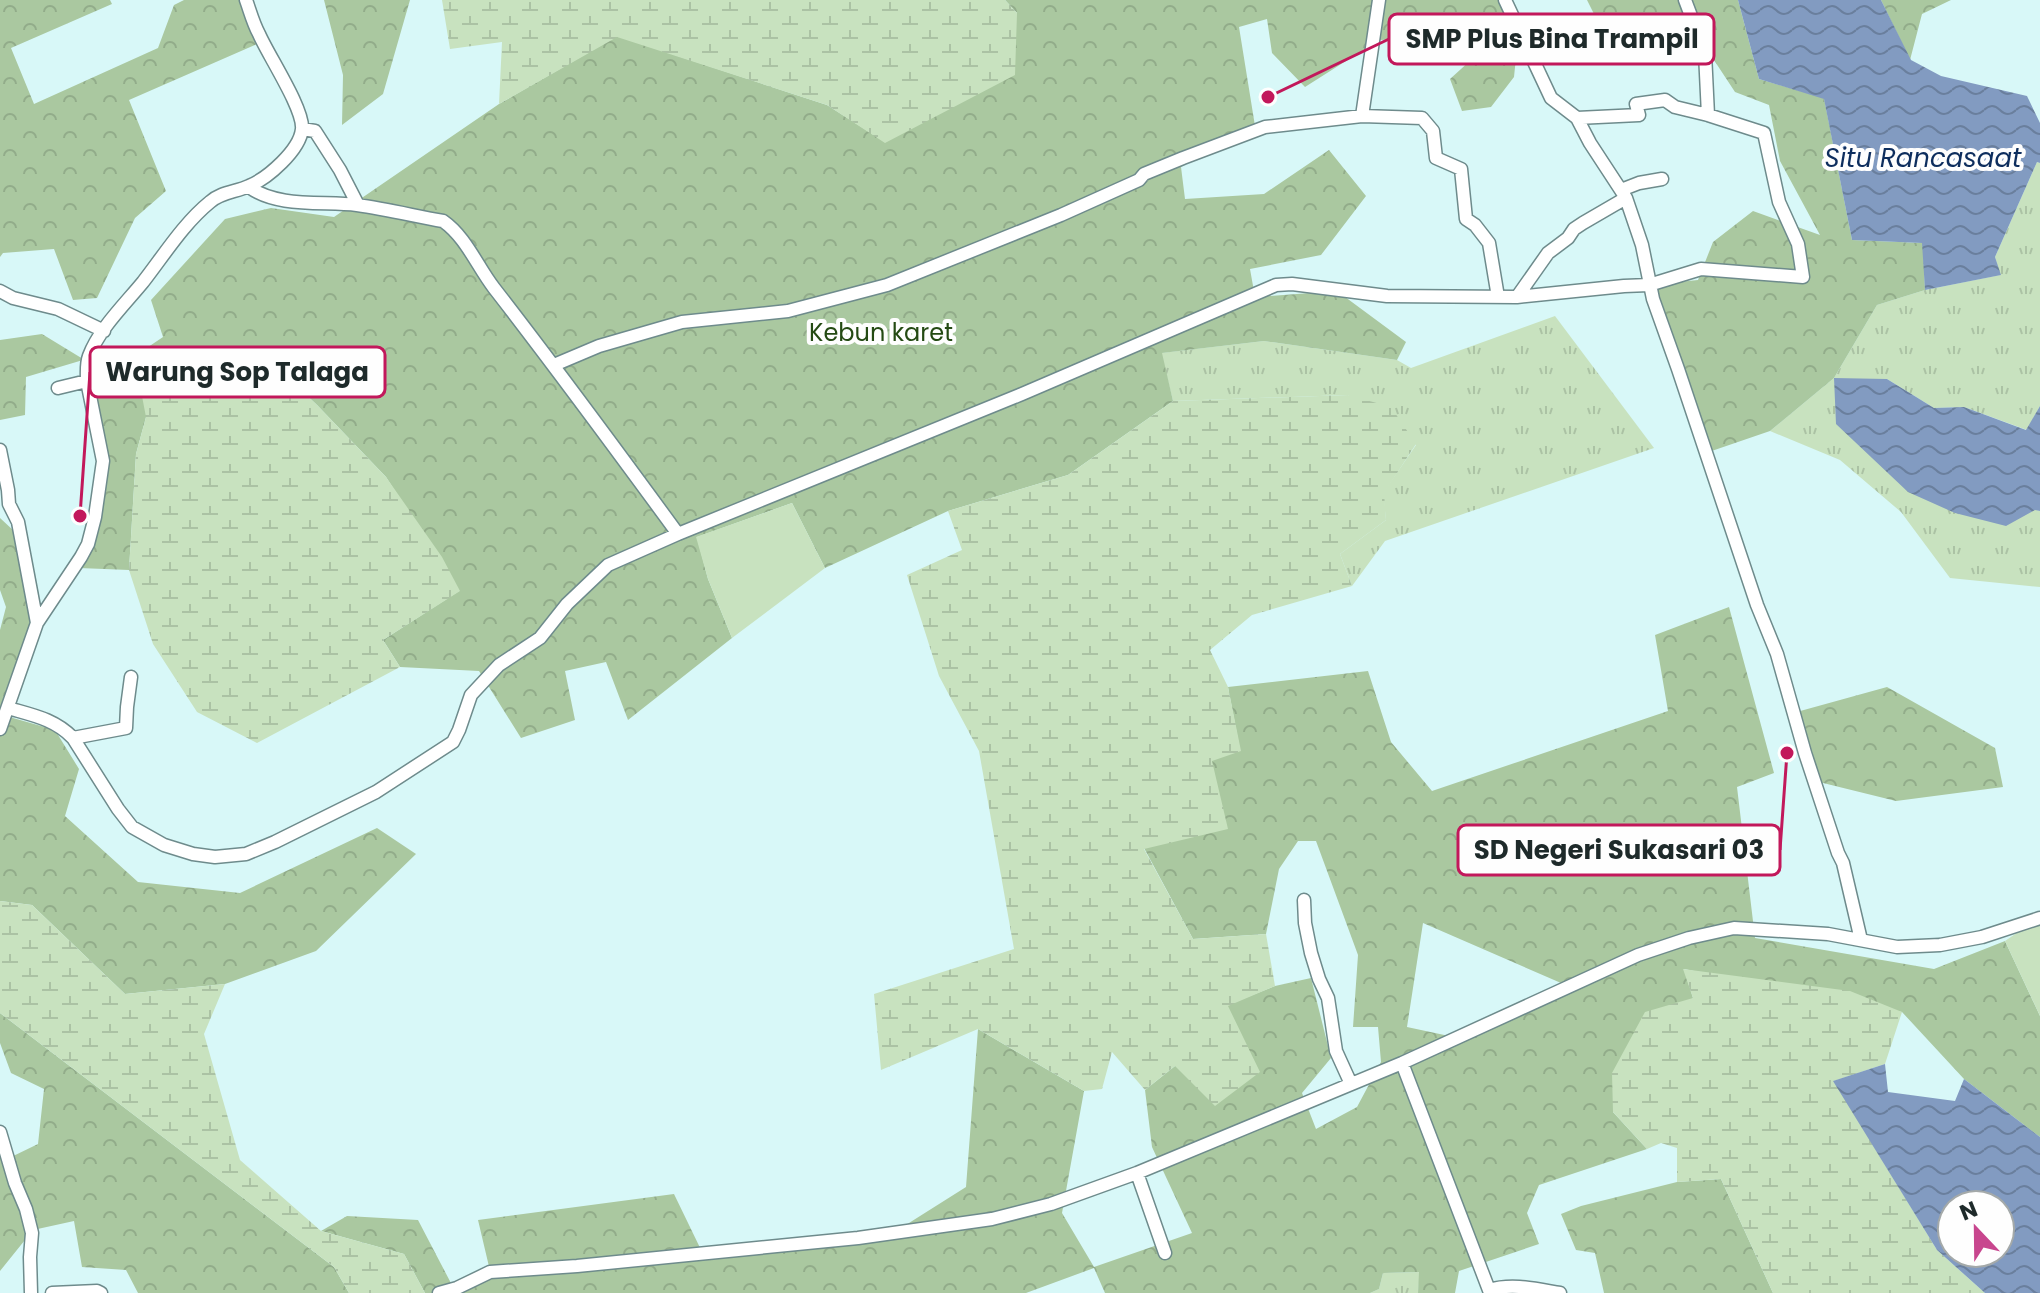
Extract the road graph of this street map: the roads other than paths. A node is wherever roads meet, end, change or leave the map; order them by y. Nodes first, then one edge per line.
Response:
1 (246, 0) edge
2 (1379, 0) edge
3 (1505, 0) edge
4 (1685, 0) edge
5 (1708, 115) junction
6 (1362, 116) junction
7 (1577, 118) junction
8 (302, 129) junction
9 (1662, 179) dead end
10 (249, 187) junction
11 (1623, 194) junction
12 (358, 205) junction
13 (1649, 285) junction
14 (0, 291) edge
15 (1498, 297) junction
16 (1517, 297) junction
17 (104, 331) junction
18 (554, 365) junction
19 (87, 381) junction
20 (58, 388) dead end
21 (0, 450) edge
22 (678, 534) junction
23 (37, 623) junction
24 (131, 677) dead end
25 (8, 708) junction
26 (0, 729) edge
27 (73, 738) junction
28 (1304, 900) dead end
29 (2040, 918) edge
30 (1861, 940) junction
31 (1402, 1063) junction
32 (1351, 1084) junction
33 (0, 1132) edge
34 (1137, 1173) junction
35 (1165, 1253) dead end
36 (1483, 1291) edge
37 (31, 1293) edge
38 (52, 1293) edge
39 (60, 1293) edge
40 (101, 1293) edge
41 (439, 1293) edge
42 (1560, 1293) edge

1 - 8 street
2 - 6 street
3 - 7 street
4 - 5 street
5 - 7 street
5 - 13 street
6 - 15 street
6 - 18 street
7 - 11 street
8 - 10 street
8 - 12 street
9 - 11 street
10 - 12 street
10 - 17 street
11 - 13 street
11 - 16 street
12 - 18 street
13 - 16 street
13 - 30 street
14 - 17 street
15 - 16 street
15 - 22 street
17 - 19 street
18 - 22 street
19 - 20 street
19 - 23 street
21 - 23 street
22 - 27 street
23 - 25 street
24 - 27 street
25 - 26 street
25 - 27 street
28 - 32 street
29 - 30 street
30 - 31 street
31 - 32 street
31 - 36 street
32 - 34 street
33 - 37 street
34 - 35 street
34 - 41 street
36 - 42 street
38 - 39 street
39 - 40 street

